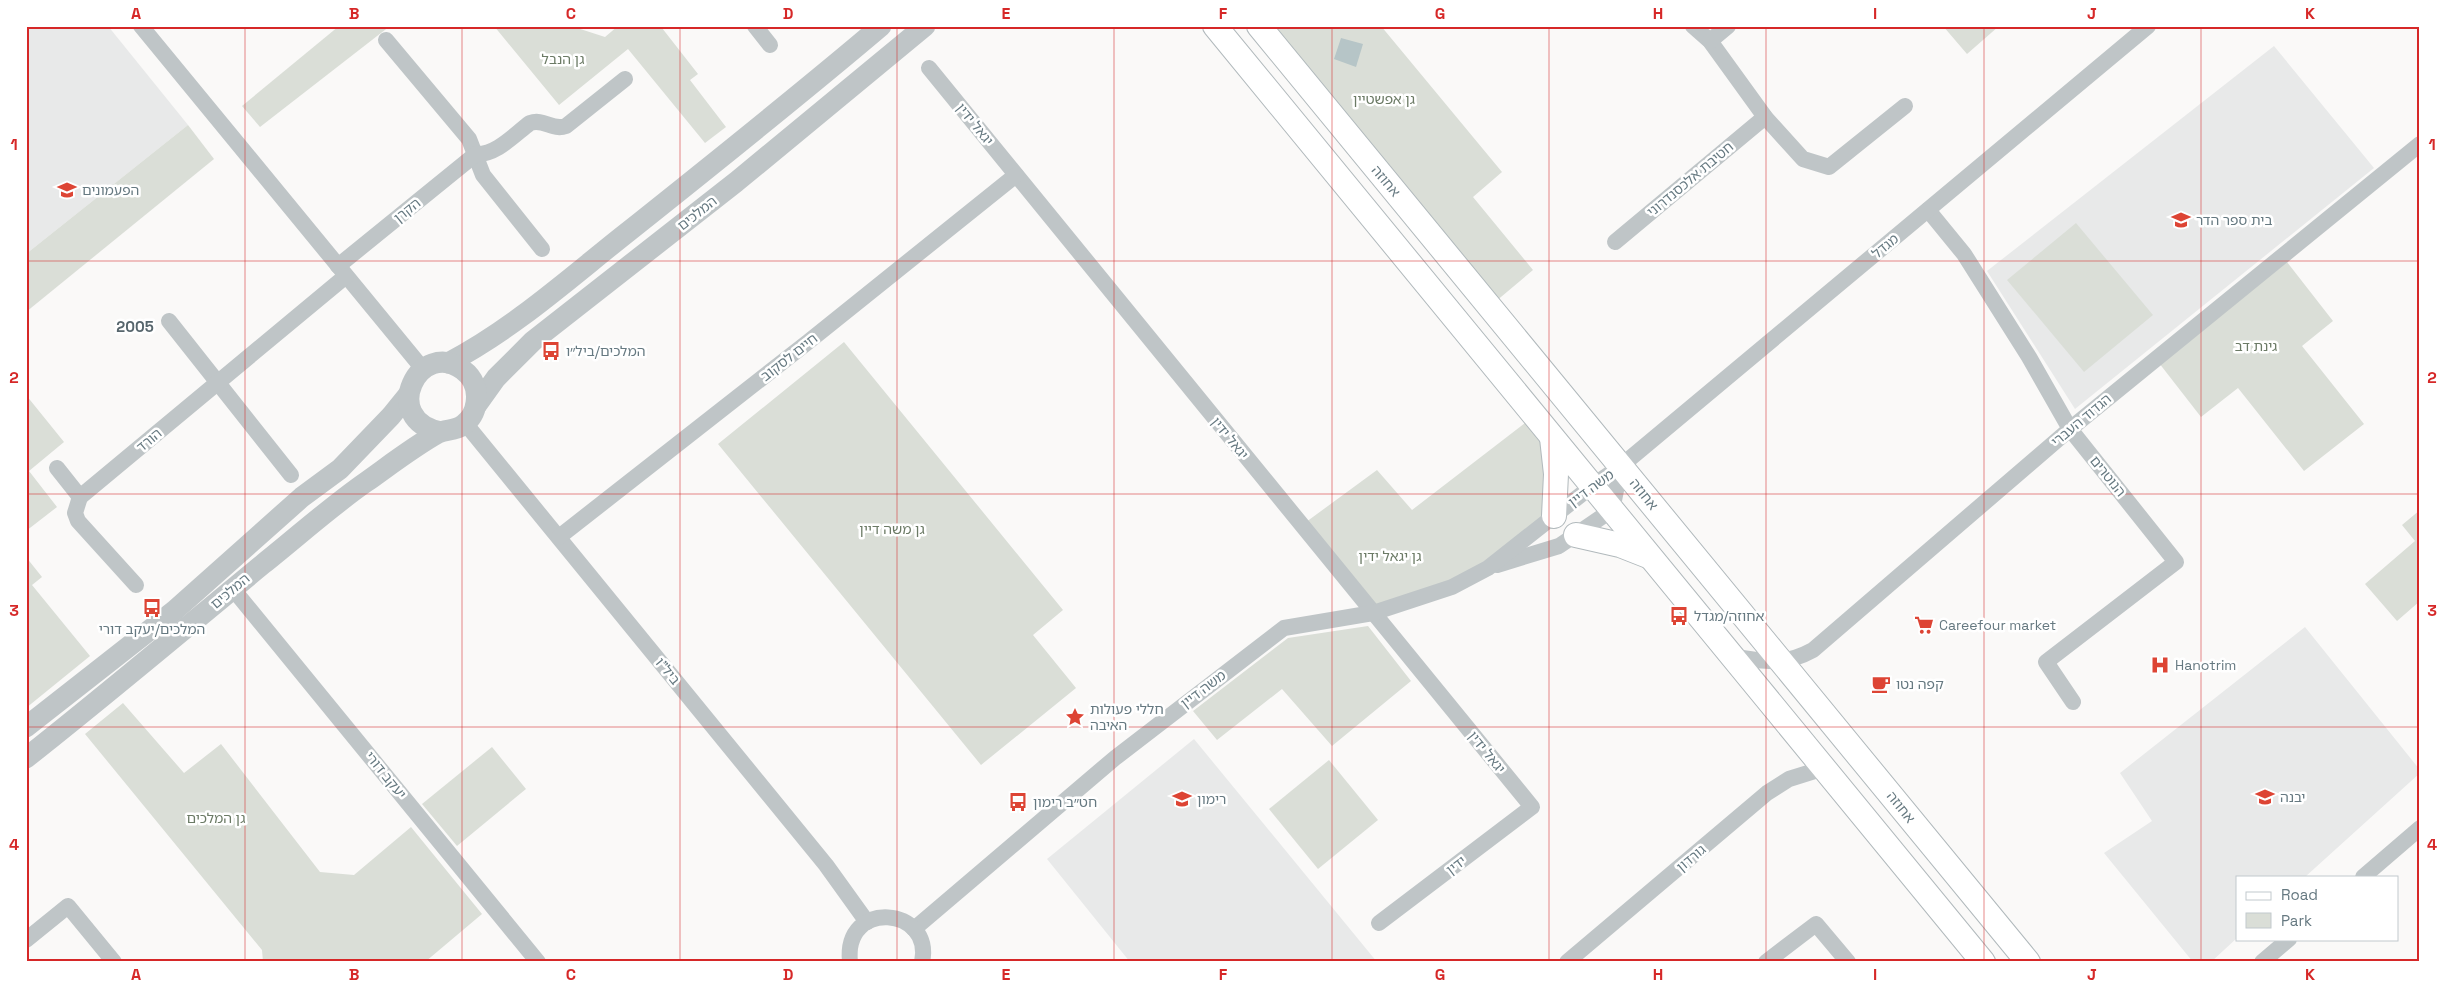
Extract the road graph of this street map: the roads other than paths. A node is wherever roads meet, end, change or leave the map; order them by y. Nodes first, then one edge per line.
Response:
1 (141, 26) edge
2 (755, 26) edge
3 (881, 26) edge
4 (925, 26) edge
5 (1215, 26) edge
6 (1259, 26) edge
7 (1693, 26) edge
8 (1728, 26) edge
9 (2148, 26) edge
10 (386, 40) dead end
11 (1710, 41) junction
12 (770, 45) dead end
13 (929, 68) dead end
14 (624, 79) dead end
15 (1905, 106) dead end
16 (1765, 117) junction
17 (2420, 144) edge
18 (476, 154) junction
19 (1016, 175) junction
20 (1928, 210) junction
21 (1615, 242) dead end
22 (542, 249) dead end
23 (342, 271) junction
24 (169, 321) dead end
25 (448, 363) junction
26 (423, 369) junction
27 (218, 382) junction
28 (408, 394) junction
29 (471, 415) junction
30 (2070, 429) junction
31 (441, 432) junction
32 (1552, 438) junction
33 (1621, 466) junction
34 (57, 468) dead end
35 (291, 475) dead end
36 (1592, 486) junction
37 (80, 497) junction
38 (1612, 510) junction
39 (1554, 516) junction
40 (1576, 535) junction
41 (559, 537) junction
42 (1651, 557) junction
43 (1488, 568) junction
44 (136, 585) dead end
45 (233, 588) junction
46 (1373, 613) junction
47 (1732, 656) junction
48 (1782, 662) junction
49 (2073, 702) dead end
50 (26, 727) edge
51 (26, 758) edge
52 (1824, 768) junction
53 (1532, 807) joint
54 (2420, 828) edge
55 (2364, 876) edge
56 (867, 922) junction
57 (1379, 923) dead end
58 (914, 929) junction
59 (26, 940) edge
60 (2288, 940) edge
61 (114, 962) edge
62 (538, 962) edge
63 (850, 962) edge
64 (922, 962) edge
65 (1566, 962) edge
66 (1766, 962) edge
67 (1848, 962) edge
68 (1983, 962) edge
69 (2028, 962) edge
70 (2262, 962) edge

1 - 23 street
2 - 12 street
3 - 25 street, המלכים
4 - 29 street, המלכים
5 - 32 main road
6 - 33 main road, אחוזה
7 - 11 street
8 - 11 street
9 - 20 street, מגדל
10 - 18 street
11 - 16 street
13 - 19 street, יגאל ידין
14 - 18 street, הקרן
15 - 16 street
16 - 21 street, חטיבת אלכסנדרוני
17 - 30 street, הגדוד העברי
18 - 22 street
18 - 23 street, הקרן
19 - 41 street, חיים לסקוב
19 - 46 street, יגאל ידין
20 - 30 street, הנוטרים
20 - 33 street, מגדל
23 - 26 street
23 - 27 street, הורד
24 - 27 street
25 - 26 street
25 - 29 street
26 - 28 street
27 - 35 street
27 - 37 street, הורד
28 - 31 street
28 - 50 street, המלכים
29 - 31 street
29 - 41 street, ביל"ו
30 - 48 street, הגדוד העברי
30 - 49 street, הנוטרים
31 - 45 street, המלכים
32 - 36 main road
32 - 39 main road
33 - 36 street, משה דיין
33 - 38 street, משה דיין
33 - 48 main road, אחוזה
34 - 37 street
36 - 38 main road
36 - 39 street, משה דיין
37 - 44 street
38 - 40 street, משה דיין
38 - 42 main road
39 - 43 street, משה דיין
40 - 42 main road
40 - 43 street, משה דיין
41 - 56 street, ביל"ו
42 - 47 main road
43 - 46 street, משה דיין
45 - 51 street, המלכים
45 - 62 street, יעקב דורי
46 - 53 street, יגאל ידין
46 - 58 street, משה דיין
47 - 48 street, הגדוד העברי
47 - 52 main road
48 - 69 main road, אחוזה
52 - 65 street, גורדון
52 - 68 main road
53 - 57 street, ידין
54 - 55 street
56 - 58 street
56 - 63 street
58 - 64 street
59 - 61 street
60 - 70 street
66 - 67 street

